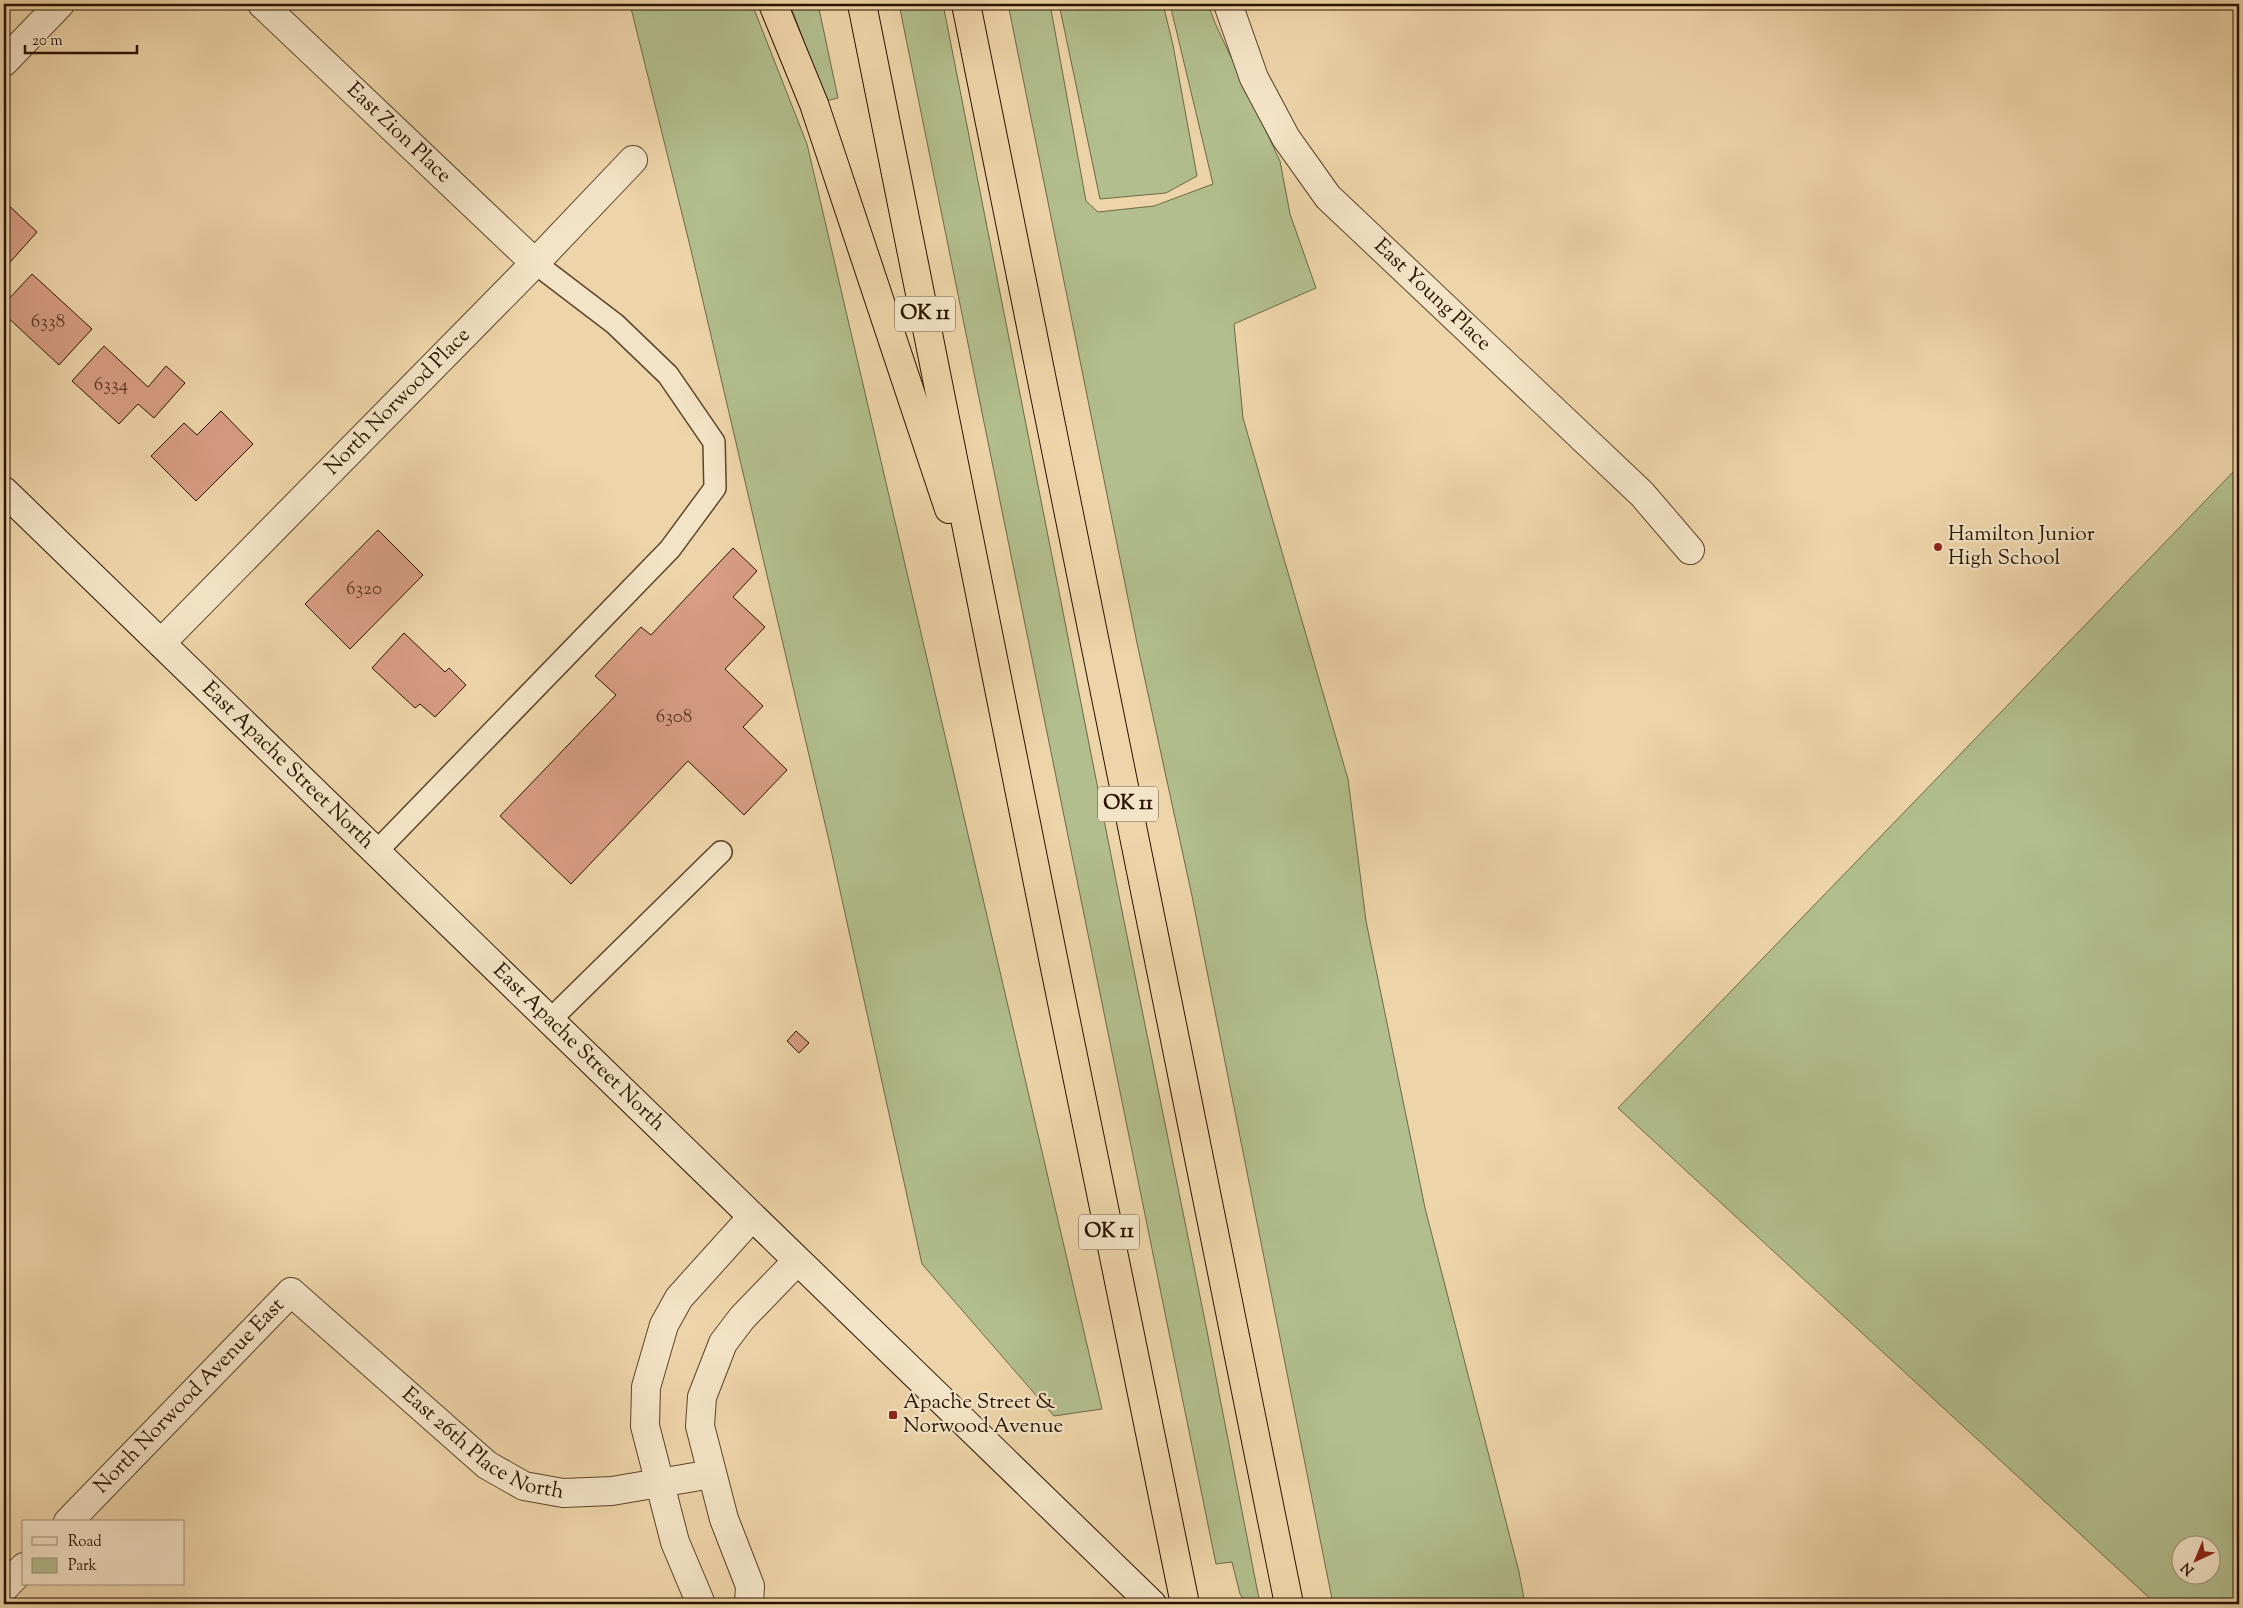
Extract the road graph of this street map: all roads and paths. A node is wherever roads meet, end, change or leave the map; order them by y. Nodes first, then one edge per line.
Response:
1 (60, 4) edge
2 (262, 4) edge
3 (773, 4) edge
4 (862, 4) edge
5 (966, 4) edge
6 (1228, 4) edge
7 (4, 62) edge
8 (633, 160) dead end
9 (535, 263) junction
10 (5, 495) edge
11 (1690, 550) dead end
12 (987, 624) junction
13 (161, 643) junction
14 (376, 852) junction
15 (721, 852) dead end
16 (550, 1020) junction
17 (752, 1217) junction
18 (797, 1261) junction
19 (291, 1292) joint
20 (712, 1474) junction
21 (660, 1483) junction
22 (70, 1520) edge
23 (22, 1569) edge
24 (4, 1588) edge
25 (701, 1604) edge
26 (749, 1604) edge
27 (1152, 1604) edge
28 (1185, 1604) edge
29 (1289, 1604) edge

1 - 7 street
2 - 9 street, East Zion Place
3 - 12 highway
4 - 12 highway, OK 11
5 - 29 highway, OK 11
6 - 11 street, East Young Place
8 - 9 street, North Norwood Place
9 - 13 street, North Norwood Place
9 - 14 lane
10 - 13 street, East Apache Street North
12 - 28 highway, OK 11
13 - 14 street, East Apache Street North
14 - 16 street, East Apache Street North
15 - 16 lane
16 - 17 street, East Apache Street North
17 - 18 street, East Apache Street North
17 - 21 street
18 - 20 street
18 - 27 street, East Apache Street North
19 - 21 street, East 26th Place North
19 - 22 street, North Norwood Avenue East
20 - 21 street, East 26th Place North
20 - 26 street
21 - 25 street
23 - 24 street

